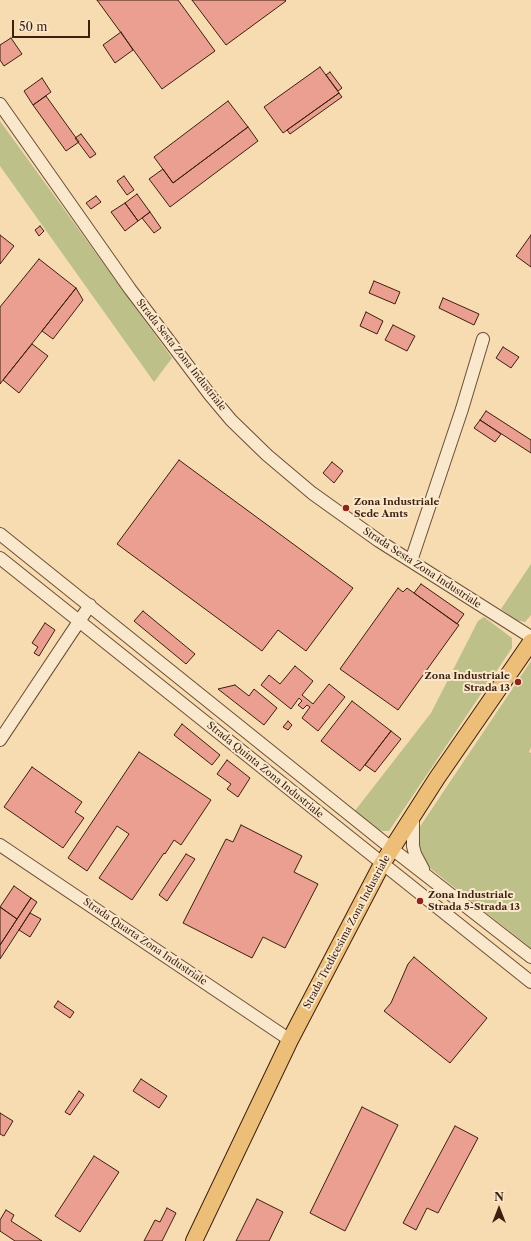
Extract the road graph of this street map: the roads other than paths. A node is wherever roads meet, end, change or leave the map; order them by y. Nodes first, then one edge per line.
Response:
1 (0, 104) edge
2 (483, 339) dead end
3 (0, 534) edge
4 (0, 558) edge
5 (34, 561) junction
6 (411, 562) junction
7 (23, 576) junction
8 (90, 605) junction
9 (79, 621) junction
10 (531, 637) edge
11 (531, 642) edge
12 (0, 740) edge
13 (413, 814) junction
14 (0, 845) edge
15 (391, 848) junction
16 (382, 864) junction
17 (427, 875) junction
18 (531, 957) edge
19 (531, 982) edge
20 (290, 1040) junction
21 (194, 1241) edge

1 - 6 street, Strada Sesta Zona Industriale
2 - 6 street
3 - 5 street, Strada Quinta Zona Industriale
4 - 7 street, Strada Quinta Zona Industriale
5 - 7 street
5 - 8 street, Strada Quinta Zona Industriale
6 - 10 street, Strada Sesta Zona Industriale
7 - 9 street, Strada Quinta Zona Industriale
8 - 9 street
8 - 15 street, Strada Quinta Zona Industriale
9 - 12 street
9 - 16 street, Strada Quinta Zona Industriale
11 - 13 main road, Strada Tredicesima Zona Industriale
13 - 15 main road, Strada Tredicesima Zona Industriale
13 - 17 street
14 - 20 street, Strada Quarta Zona Industriale
15 - 16 main road, Strada Tredicesima Zona Industriale
15 - 17 street, Strada Quinta Zona Industriale
16 - 19 street, Strada Quinta Zona Industriale
16 - 20 main road, Strada Tredicesima Zona Industriale
17 - 18 street, Strada Quinta Zona Industriale
20 - 21 main road, Strada Tredicesima Zona Industriale

